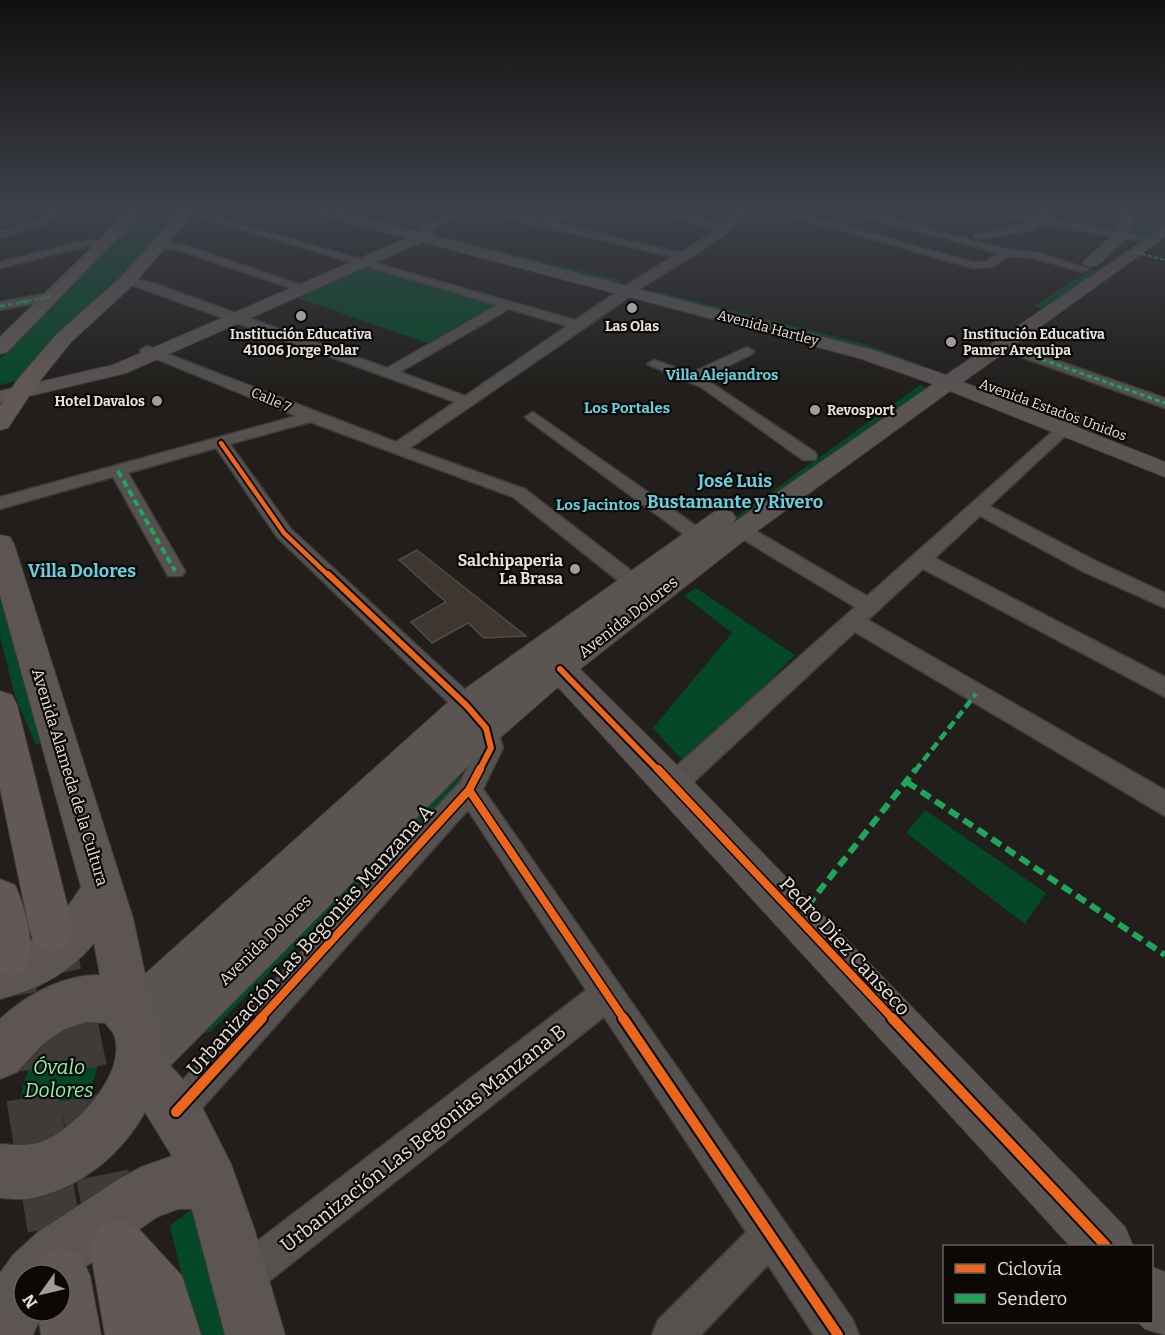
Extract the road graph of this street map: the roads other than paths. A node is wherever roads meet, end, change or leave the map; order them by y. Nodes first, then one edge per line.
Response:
1 (79, 269) edge
2 (137, 269) edge
3 (247, 269) edge
4 (336, 269) edge
5 (340, 269) edge
6 (392, 269) edge
7 (561, 269) edge
8 (665, 269) edge
9 (1082, 269) edge
10 (1090, 269) edge
11 (1111, 269) edge
12 (1106, 273) junction
13 (127, 281) junction
14 (295, 285) junction
15 (1057, 286) dead end
16 (632, 288) junction
17 (50, 297) junction
18 (508, 304) junction
19 (0, 306) edge
20 (232, 316) junction
21 (1046, 318) junction
22 (577, 325) junction
23 (1004, 346) junction
24 (0, 348) edge
25 (747, 351) dead end
26 (152, 352) junction
27 (654, 364) dead end
28 (388, 373) junction
29 (945, 376) junction
30 (693, 378) junction
31 (12, 391) edge
32 (468, 402) junction
33 (1165, 403) edge
34 (311, 417) junction
35 (533, 417) dead end
36 (0, 423) edge
37 (1070, 424) junction
38 (221, 443) junction
39 (396, 450) junction
40 (1165, 452) edge
41 (809, 456) junction
42 (1165, 470) edge
43 (118, 471) junction
44 (0, 503) edge
45 (978, 507) junction
46 (741, 530) junction
47 (698, 536) junction
48 (0, 544) edge
49 (921, 559) junction
50 (175, 571) dead end
51 (642, 589) junction
52 (1165, 601) edge
53 (861, 613) junction
54 (560, 669) junction
55 (1165, 688) edge
56 (0, 705) edge
57 (481, 727) junction
58 (673, 785) junction
59 (469, 790) junction
60 (1165, 804) edge
61 (103, 889) junction
62 (0, 900) edge
63 (52, 932) tunnel mouth
64 (5, 965) edge
65 (607, 994) junction
66 (131, 1014) junction
67 (0, 1055) edge
68 (138, 1066) junction
69 (176, 1112) junction
70 (0, 1171) edge
71 (212, 1183) junction
72 (770, 1235) junction
73 (1105, 1245) edge
74 (50, 1263) edge
75 (239, 1280) junction
76 (12, 1321) edge
77 (3, 1335) edge
78 (135, 1335) edge
79 (171, 1335) edge
80 (255, 1335) edge
81 (673, 1335) edge
82 (838, 1335) edge

1 - 17 highway
2 - 13 highway
3 - 14 street
4 - 14 main road
5 - 20 main road
6 - 18 street
7 - 16 main road, Avenida Hartley
8 - 16 street
9 - 15 main road
10 - 12 main road
11 - 12 main road, Avenida Dolores
12 - 21 main road, Avenida Dolores
13 - 20 street
13 - 31 highway
14 - 20 main road
16 - 22 street
16 - 29 main road, Avenida Hartley
17 - 19 street
17 - 24 highway
18 - 22 street
18 - 28 street
20 - 26 main road
20 - 28 street
21 - 23 main road, Avenida Dolores
21 - 29 main road, Avenida Dolores
22 - 32 street
23 - 29 main road, Avenida Dolores
23 - 33 street
25 - 30 street
26 - 31 main road
26 - 34 street, Calle 7
27 - 30 street
28 - 32 street
29 - 37 main road, Avenida Estados Unidos
29 - 41 main road, Avenida Dolores
29 - 46 main road, Avenida Dolores
30 - 41 street
31 - 36 highway
32 - 39 street
34 - 38 street
34 - 39 street, Calle 7
35 - 47 street
37 - 40 main road, Avenida Estados Unidos
37 - 42 main road, Avenida Estados Unidos
37 - 45 street
38 - 43 street
38 - 57 street
39 - 51 street, Calle 7
41 - 47 main road, Avenida Dolores
43 - 44 street
43 - 50 street
45 - 49 street
45 - 52 street
46 - 51 main road, Avenida Dolores
46 - 53 street
47 - 51 main road, Avenida Dolores
48 - 61 main road, Avenida Alameda de la Cultura
49 - 53 street
49 - 55 street
51 - 54 main road, Avenida Dolores
51 - 57 main road, Avenida Dolores
53 - 58 street
53 - 60 street
54 - 57 main road, Avenida Dolores
54 - 58 main road, Pedro Diez Canseco
56 - 63 highway
57 - 59 street, Urbanización Las Begonias Manzana A
57 - 66 main road, Avenida Dolores
57 - 68 main road, Avenida Dolores
58 - 73 main road, Pedro Diez Canseco
59 - 65 street
59 - 69 street, Urbanización Las Begonias Manzana A
61 - 64 main road
61 - 66 main road, Avenida Alameda de la Cultura
62 - 64 highway
65 - 72 street
65 - 75 street, Urbanización Las Begonias Manzana B
66 - 67 main road
66 - 68 main road
68 - 69 main road
68 - 70 main road
69 - 71 main road
71 - 74 main road
71 - 75 main road
72 - 81 street
72 - 82 street
75 - 80 main road
76 - 77 main road
78 - 79 highway

